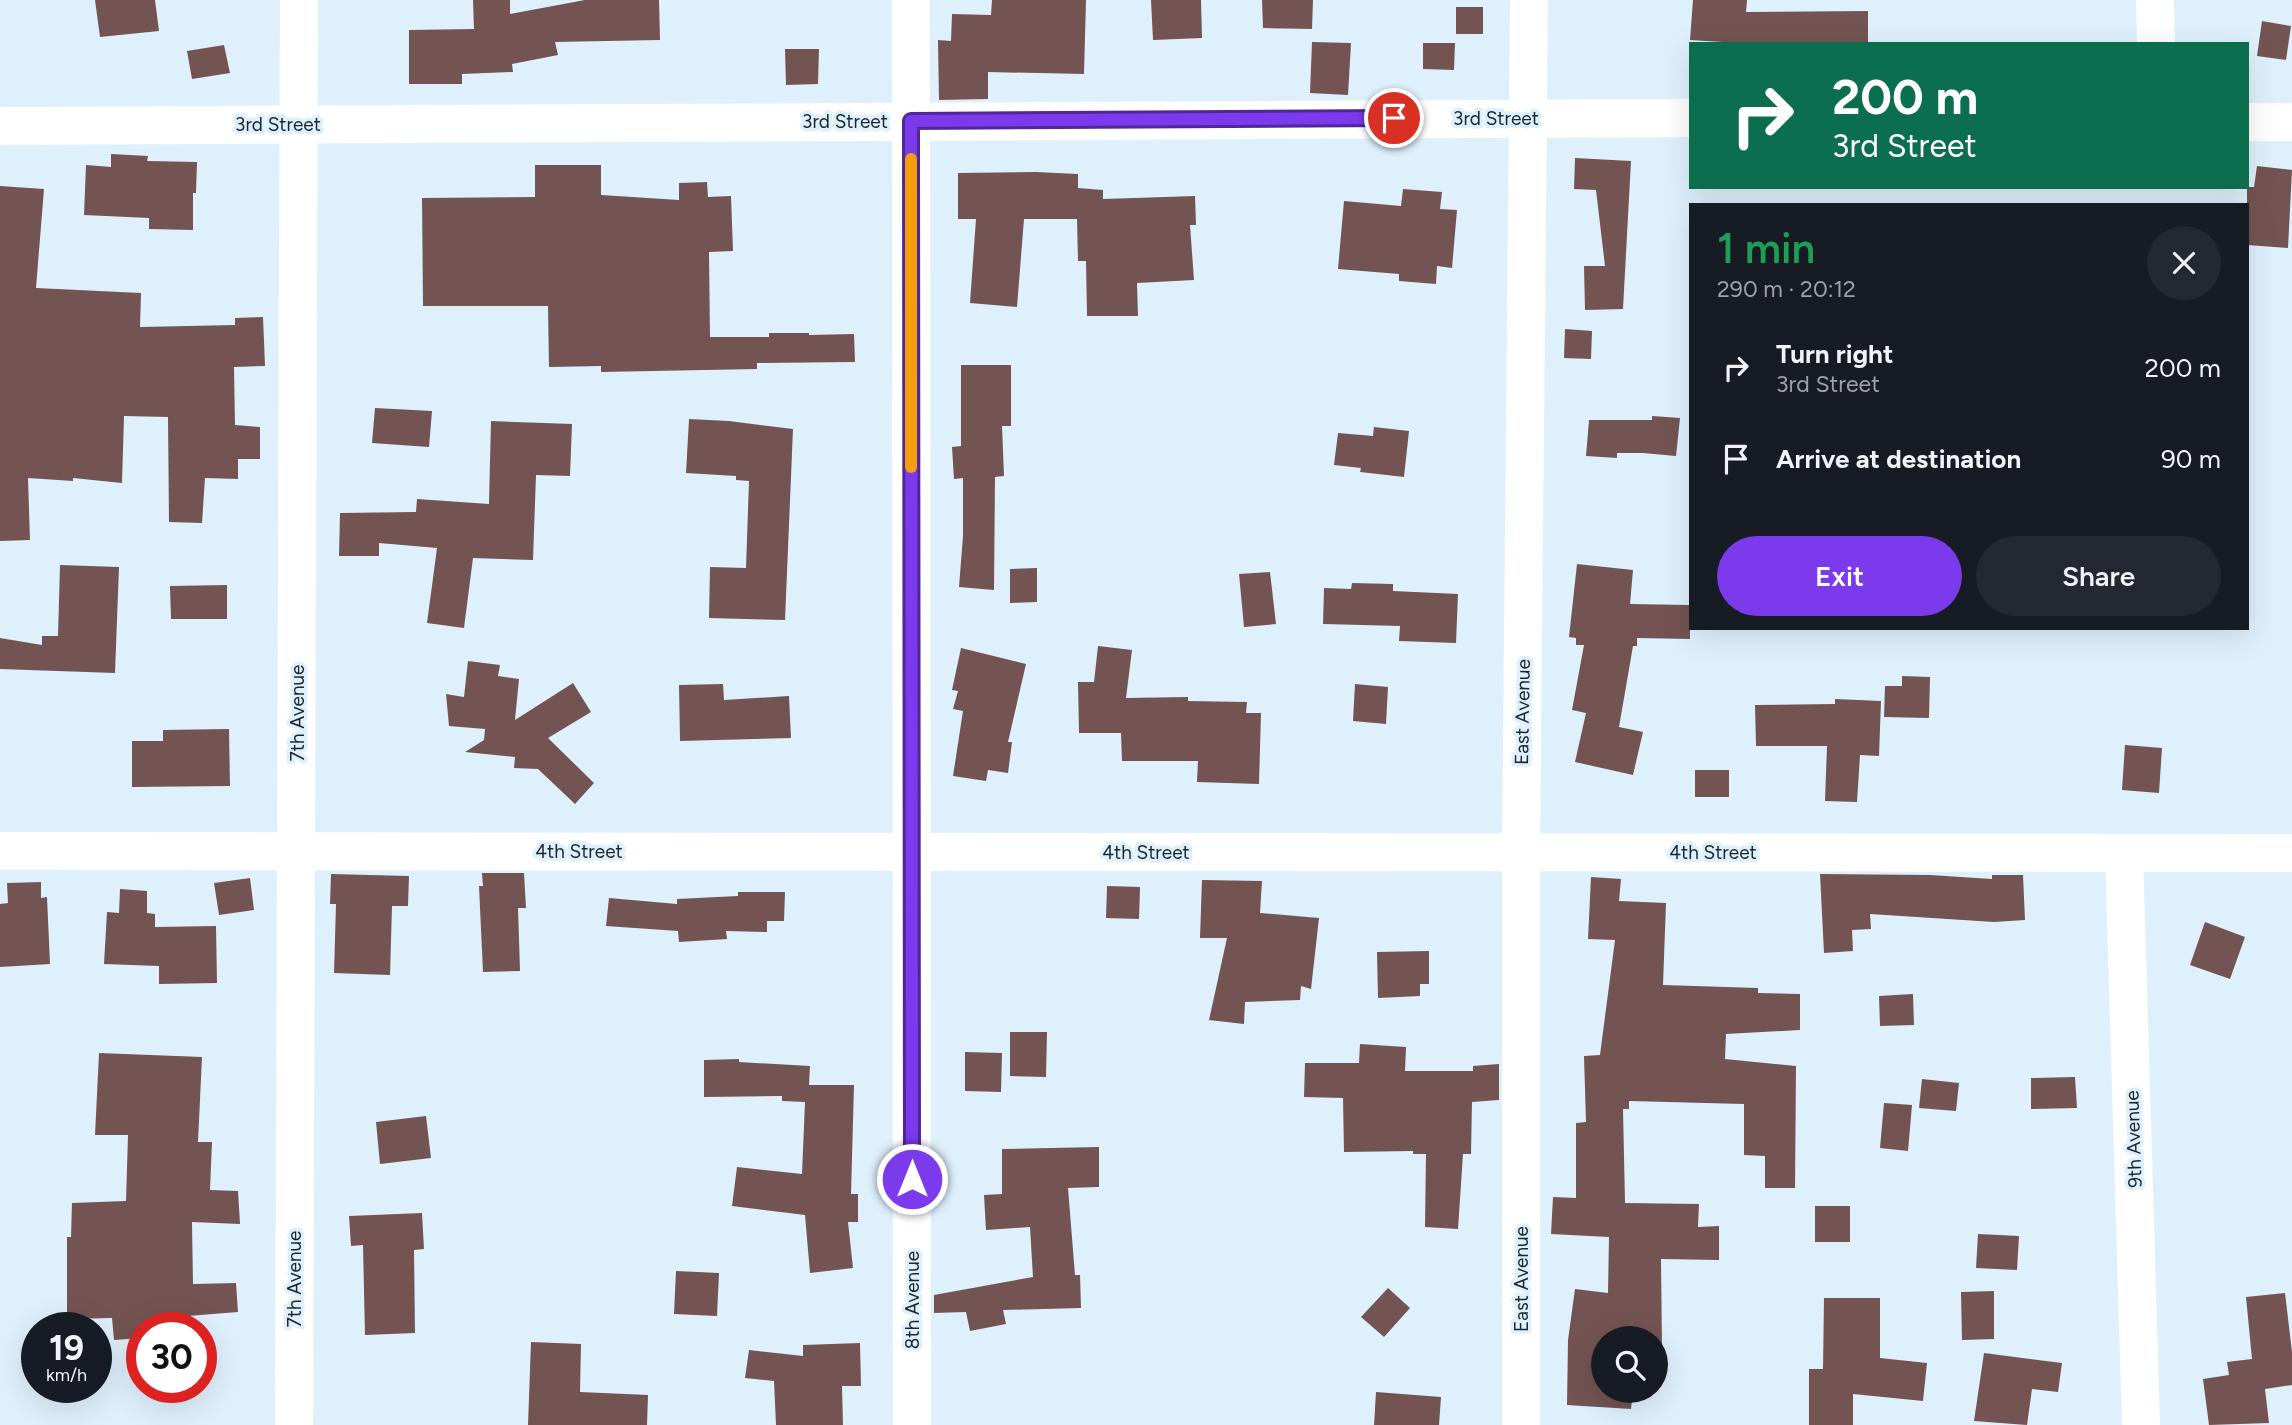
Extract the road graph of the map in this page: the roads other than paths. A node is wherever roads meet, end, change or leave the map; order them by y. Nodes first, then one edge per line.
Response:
1 (299, 0) edge
2 (911, 0) edge
3 (1529, 0) edge
4 (2155, 0) edge
5 (2156, 42) edge
6 (1528, 118) junction
7 (1689, 118) edge
8 (911, 121) junction
9 (2249, 122) edge
10 (2292, 122) edge
11 (299, 124) junction
12 (0, 126) edge
13 (0, 851) edge
14 (296, 851) junction
15 (911, 852) junction
16 (1521, 852) junction
17 (2124, 853) junction
18 (2292, 853) edge
19 (294, 1425) edge
20 (912, 1425) edge
21 (1521, 1425) edge
22 (2141, 1425) edge

1 - 11 street, 7th Avenue
2 - 8 street, 8th Avenue
3 - 6 street, East Avenue
4 - 5 street
6 - 7 street, 3rd Street
6 - 8 street, 3rd Street
6 - 16 street, East Avenue
8 - 11 street, 3rd Street
8 - 15 street, 8th Avenue
9 - 10 street
11 - 12 street, 3rd Street
11 - 14 street, 7th Avenue
13 - 14 street, 4th Street
14 - 15 street, 4th Street
14 - 19 street, 7th Avenue
15 - 16 street, 4th Street
15 - 20 street, 8th Avenue
16 - 17 street, 4th Street
16 - 21 street, East Avenue
17 - 18 street, 4th Street
17 - 22 street, 9th Avenue

